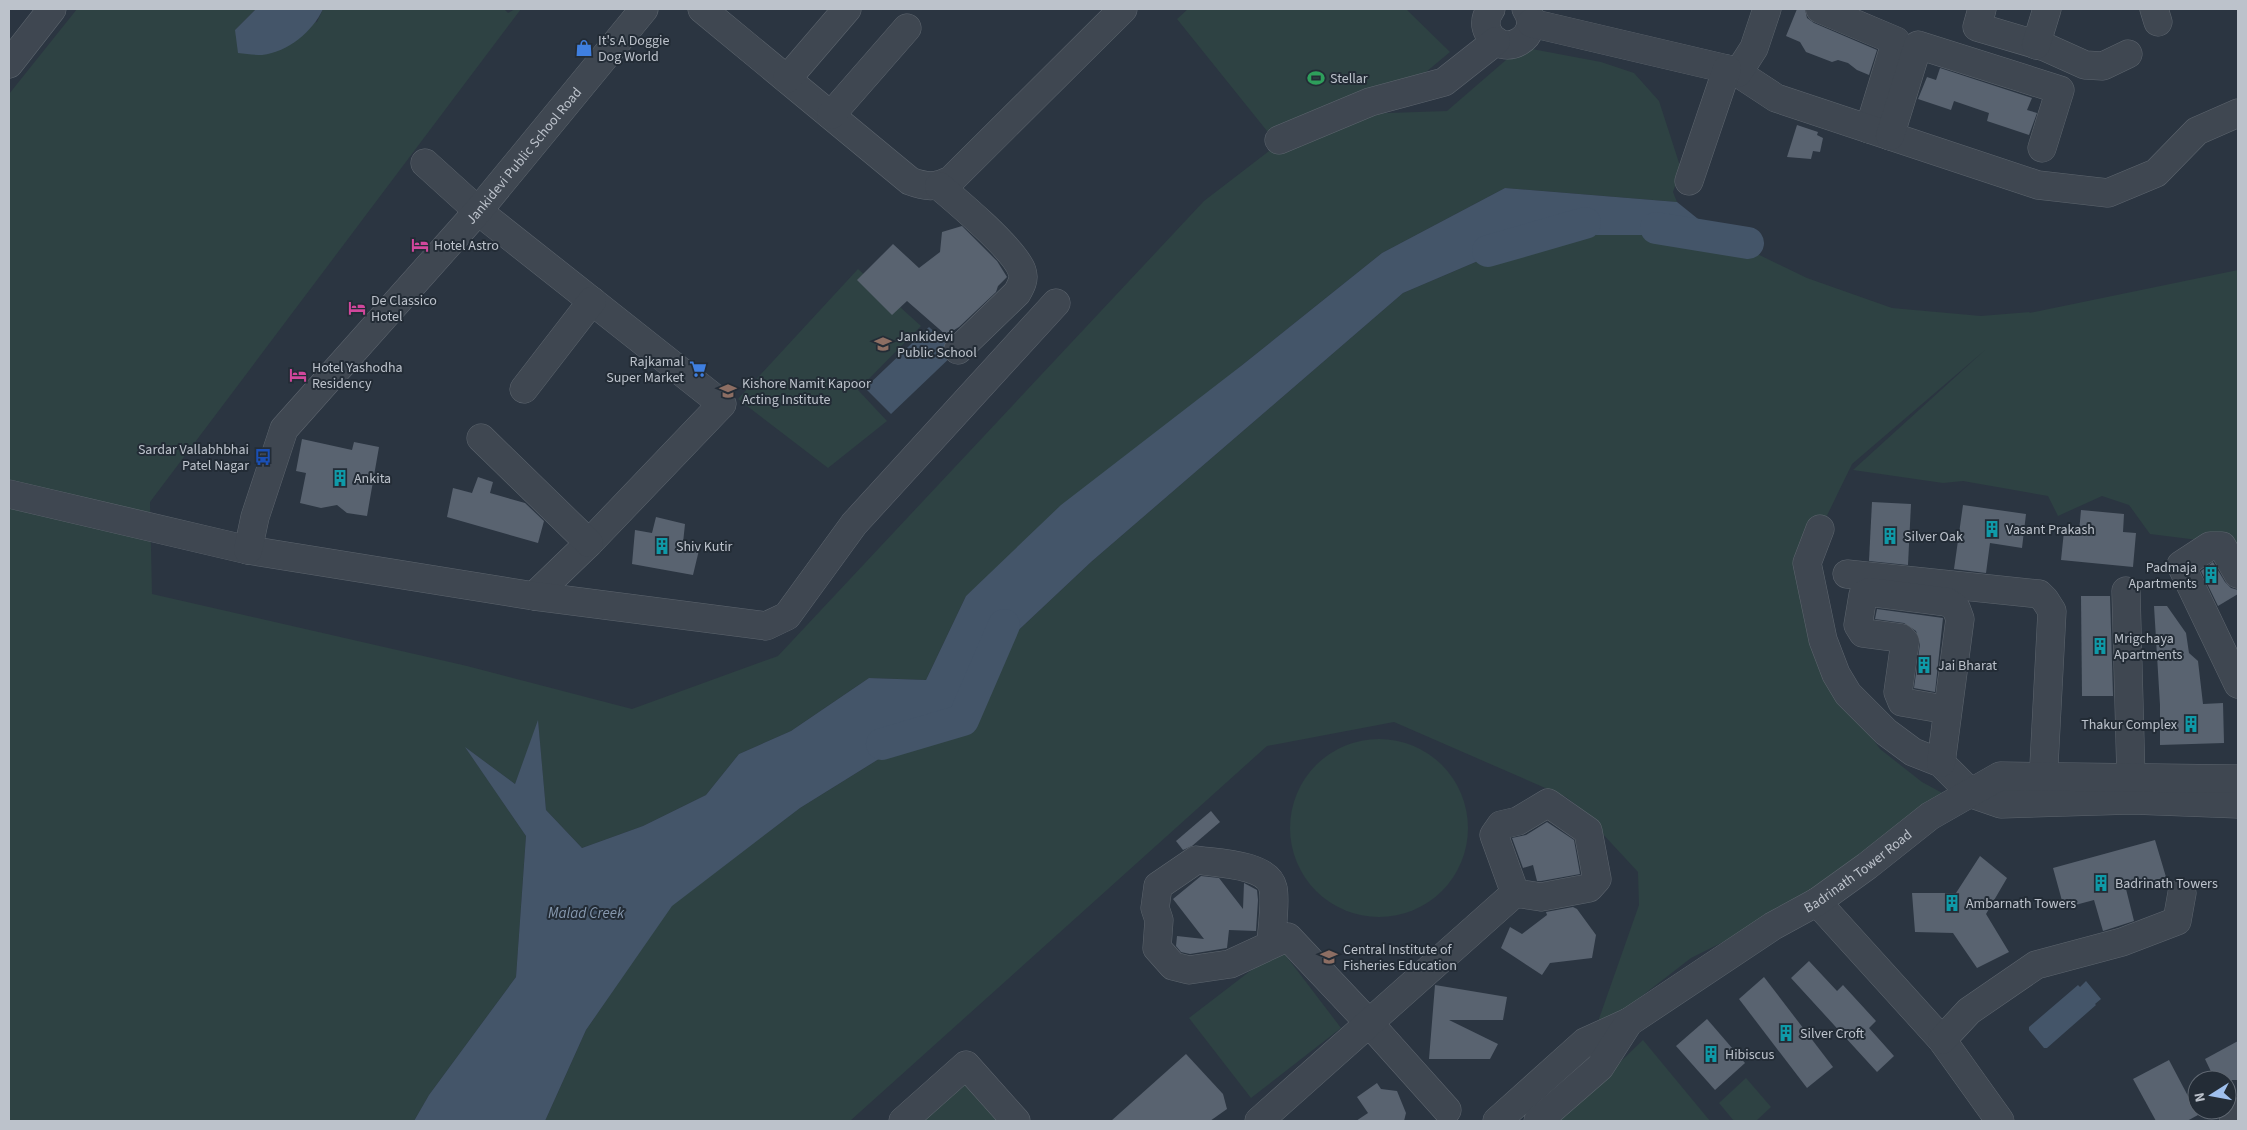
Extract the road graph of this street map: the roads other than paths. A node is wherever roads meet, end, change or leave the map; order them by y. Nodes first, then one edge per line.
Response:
1 (52, 9) edge
2 (644, 9) edge
3 (702, 9) edge
4 (847, 9) edge
5 (1123, 9) edge
6 (1490, 9) edge
7 (1753, 9) edge
8 (1767, 9) edge
9 (1820, 9) edge
10 (1982, 9) edge
11 (2047, 9) edge
12 (1529, 16) edge
13 (907, 28) dead end
14 (1496, 41) junction
15 (2036, 44) junction
16 (2128, 54) dead end
17 (9, 64) edge
18 (1733, 71) junction
19 (788, 78) junction
20 (2238, 113) edge
21 (831, 114) junction
22 (1879, 132) junction
23 (1279, 140) dead end
24 (2042, 148) dead end
25 (425, 162) dead end
26 (1689, 181) dead end
27 (939, 186) junction
28 (478, 211) junction
29 (592, 301) junction
30 (1056, 303) dead end
31 (958, 350) dead end
32 (524, 389) dead end
33 (480, 438) dead end
34 (9, 494) edge
35 (1820, 529) dead end
36 (589, 543) junction
37 (248, 550) junction
38 (1847, 574) dead end
39 (2238, 574) edge
40 (2126, 591) dead end
41 (534, 596) junction
42 (2238, 684) edge
43 (1948, 710) junction
44 (1941, 763) junction
45 (2045, 776) junction
46 (2131, 778) junction
47 (2238, 779) edge
48 (1972, 794) junction
49 (2238, 804) edge
50 (1515, 893) dead end
51 (2182, 893) dead end
52 (1817, 902) junction
53 (1271, 943) junction
54 (1629, 1022) junction
55 (1369, 1023) junction
56 (1942, 1040) junction
57 (1447, 1110) dead end
58 (2238, 1112) edge
59 (903, 1121) edge
60 (1016, 1121) edge
61 (1259, 1121) edge
62 (1497, 1121) edge
63 (1538, 1121) edge
64 (2000, 1121) edge
65 (2237, 1121) edge

1 - 17 street
2 - 28 street, Jankidevi Public School Road
3 - 19 street
4 - 19 street
5 - 27 street
6 - 14 street
7 - 18 street
8 - 18 street
9 - 22 street
10 - 15 street
11 - 15 street
12 - 14 street
12 - 18 street
13 - 21 street
14 - 23 street
15 - 16 street
18 - 22 street
18 - 26 street
19 - 21 street
20 - 22 street
21 - 27 street
22 - 24 street
25 - 28 street
27 - 31 street
28 - 29 street
28 - 37 street, Jankidevi Public School Road
29 - 32 street
29 - 36 street
30 - 41 street
33 - 36 street
34 - 37 street
35 - 44 street
36 - 41 street
37 - 41 street
38 - 45 street
39 - 42 street
40 - 46 street
43 - 43 street
43 - 44 street
44 - 48 street
45 - 46 street, Badrinath Tower Road
45 - 48 street, Badrinath Tower Road
46 - 47 street, Badrinath Tower Road
48 - 49 street
48 - 52 street, Badrinath Tower Road
50 - 55 street
51 - 56 street
52 - 54 street, Badrinath Tower Road
52 - 56 street
53 - 53 street
53 - 55 street
54 - 62 street
54 - 63 street, Badrinath Tower Road
55 - 57 street
55 - 61 street
56 - 64 street
58 - 65 street
59 - 60 street

